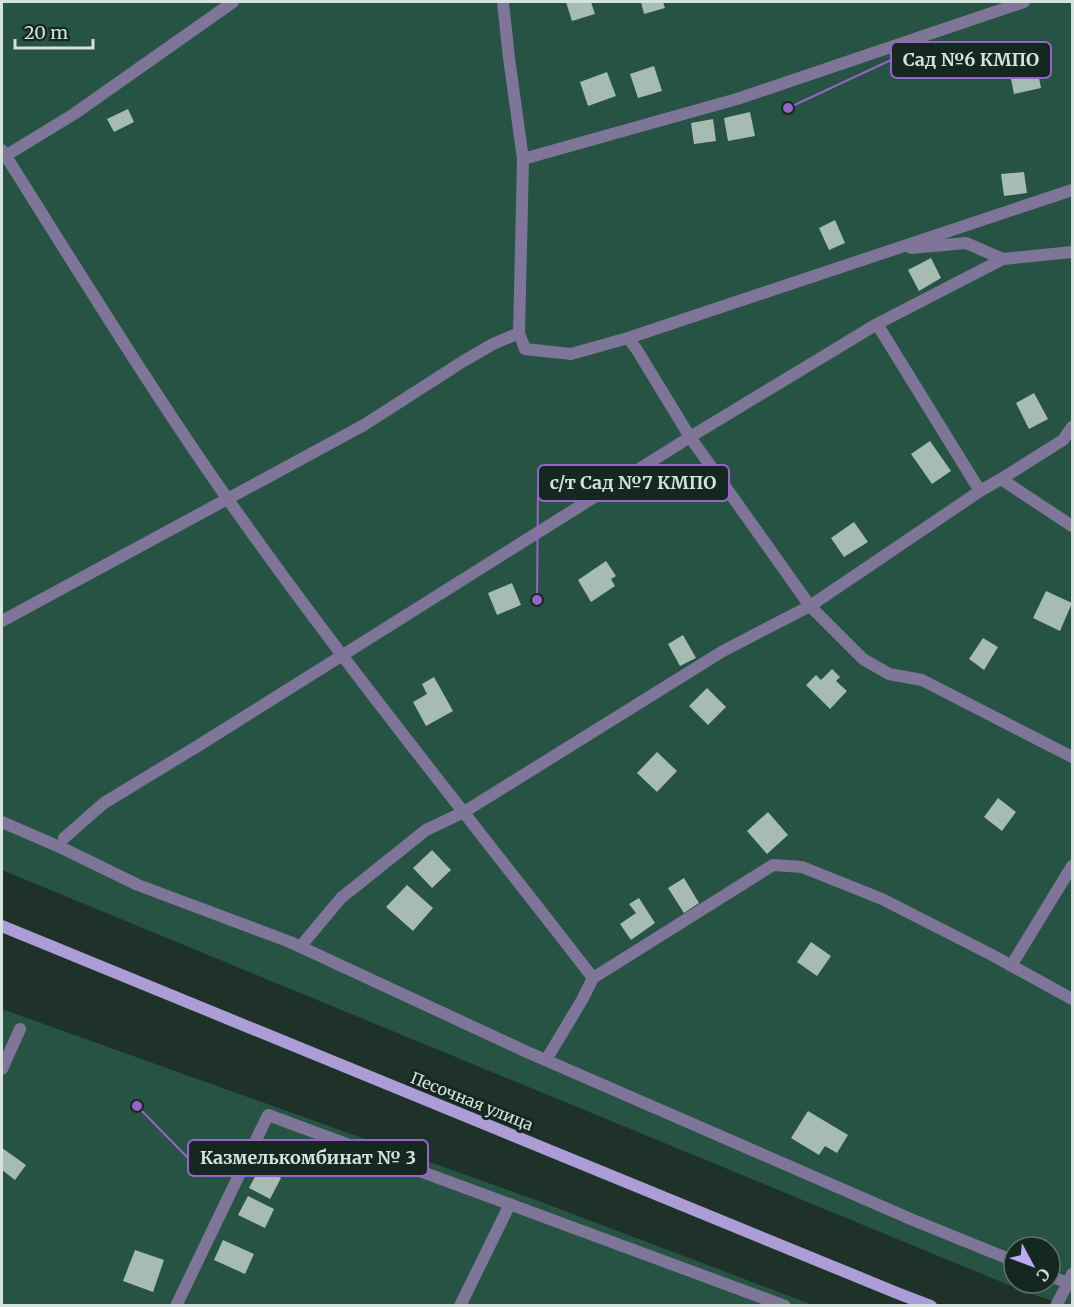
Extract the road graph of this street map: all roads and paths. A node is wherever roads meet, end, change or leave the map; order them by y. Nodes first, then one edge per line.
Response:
1 (233, 2) edge
2 (503, 2) edge
3 (1024, 2) edge
4 (3, 155) edge
5 (523, 159) junction
6 (1072, 190) edge
7 (888, 250) junction
8 (1072, 252) edge
9 (1003, 259) junction
10 (877, 324) junction
11 (519, 333) junction
12 (628, 338) junction
13 (1072, 427) edge
14 (690, 437) junction
15 (1001, 479) junction
16 (980, 491) junction
17 (227, 499) junction
18 (1072, 526) edge
19 (810, 606) junction
20 (2, 621) edge
21 (343, 656) junction
22 (1072, 757) edge
23 (464, 812) junction
24 (2, 822) edge
25 (64, 838) dead end
26 (1072, 866) edge
27 (2, 926) edge
28 (300, 947) junction
29 (1011, 966) junction
30 (593, 978) junction
31 (1072, 999) edge
32 (20, 1029) dead end
33 (546, 1060) junction
34 (2, 1069) edge
35 (510, 1204) junction
36 (1002, 1256) edge
37 (1071, 1281) edge
38 (752, 1293) junction
39 (176, 1305) edge
40 (460, 1305) edge
41 (746, 1305) edge
42 (785, 1305) edge
43 (931, 1305) edge
44 (1056, 1305) edge

1 - 4 street
2 - 5 street
3 - 5 street
4 - 17 street
5 - 11 street
6 - 7 street
7 - 9 street
7 - 12 street
8 - 9 street
9 - 10 street
10 - 14 street
10 - 16 street
11 - 12 street
11 - 17 street
12 - 14 street
13 - 15 street
14 - 19 street
14 - 21 street
15 - 16 street
15 - 18 street
16 - 19 street
17 - 20 street
17 - 21 street
19 - 22 street
19 - 23 street
21 - 23 street
21 - 25 street
23 - 28 street
23 - 30 street
24 - 28 street
26 - 29 street
27 - 43 main road, Песочная улица
28 - 33 street
29 - 30 street
29 - 31 street
30 - 33 street
32 - 34 street
33 - 36 street
35 - 38 street
35 - 39 street
35 - 40 street
37 - 44 street
38 - 41 street
38 - 42 street

